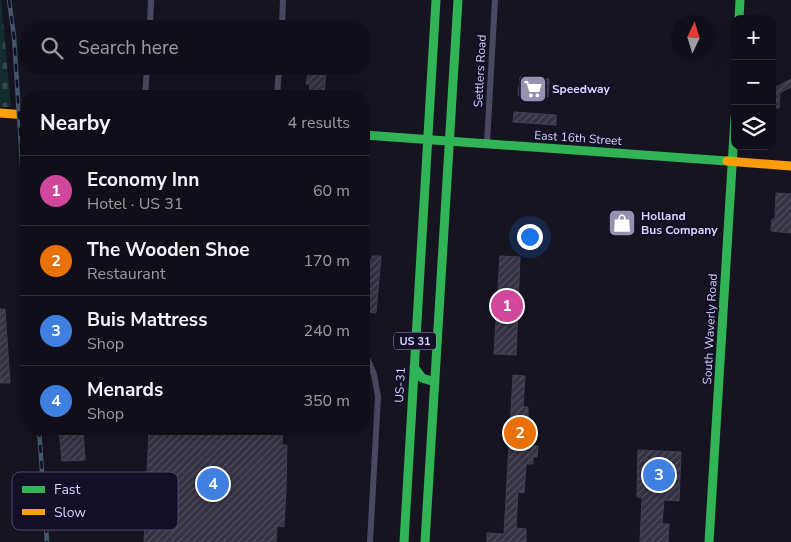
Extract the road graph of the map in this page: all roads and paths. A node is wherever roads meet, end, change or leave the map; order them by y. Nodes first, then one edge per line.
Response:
1 (151, 0) edge
2 (284, 0) edge
3 (436, 0) edge
4 (458, 0) edge
5 (495, 0) edge
6 (740, 0) edge
7 (740, 15) edge
8 (150, 20) edge
9 (282, 20) edge
10 (147, 75) edge
11 (279, 75) edge
12 (145, 90) edge
13 (277, 90) edge
14 (0, 113) edge
15 (20, 115) edge
16 (370, 135) edge
17 (427, 140) junction
18 (449, 141) junction
19 (488, 143) junction
20 (733, 150) edge
21 (732, 162) junction
22 (791, 166) edge
23 (370, 365) edge
24 (414, 367) junction
25 (435, 382) junction
26 (370, 542) edge
27 (404, 542) edge
28 (425, 542) edge
29 (709, 542) edge

1 - 8 street
2 - 9 street
3 - 17 main road, US 31
4 - 18 main road, US 31
5 - 19 street, Settlers Road
6 - 7 main road
10 - 12 street
11 - 13 street
14 - 15 main road
16 - 17 main road, East 16th Street
17 - 18 main road, East 16th Street
17 - 24 main road, US-31 / US 31
18 - 19 main road, East 16th Street
18 - 25 main road, US 31 / US 31
19 - 21 main road, East 16th Street
20 - 21 main road, South Waverly Road
21 - 22 main road, East 16th Street
21 - 29 main road, South Waverly Road
23 - 26 street
24 - 25 main road
24 - 27 main road, US-31 / US 31
25 - 28 main road, US 31 / US 31

